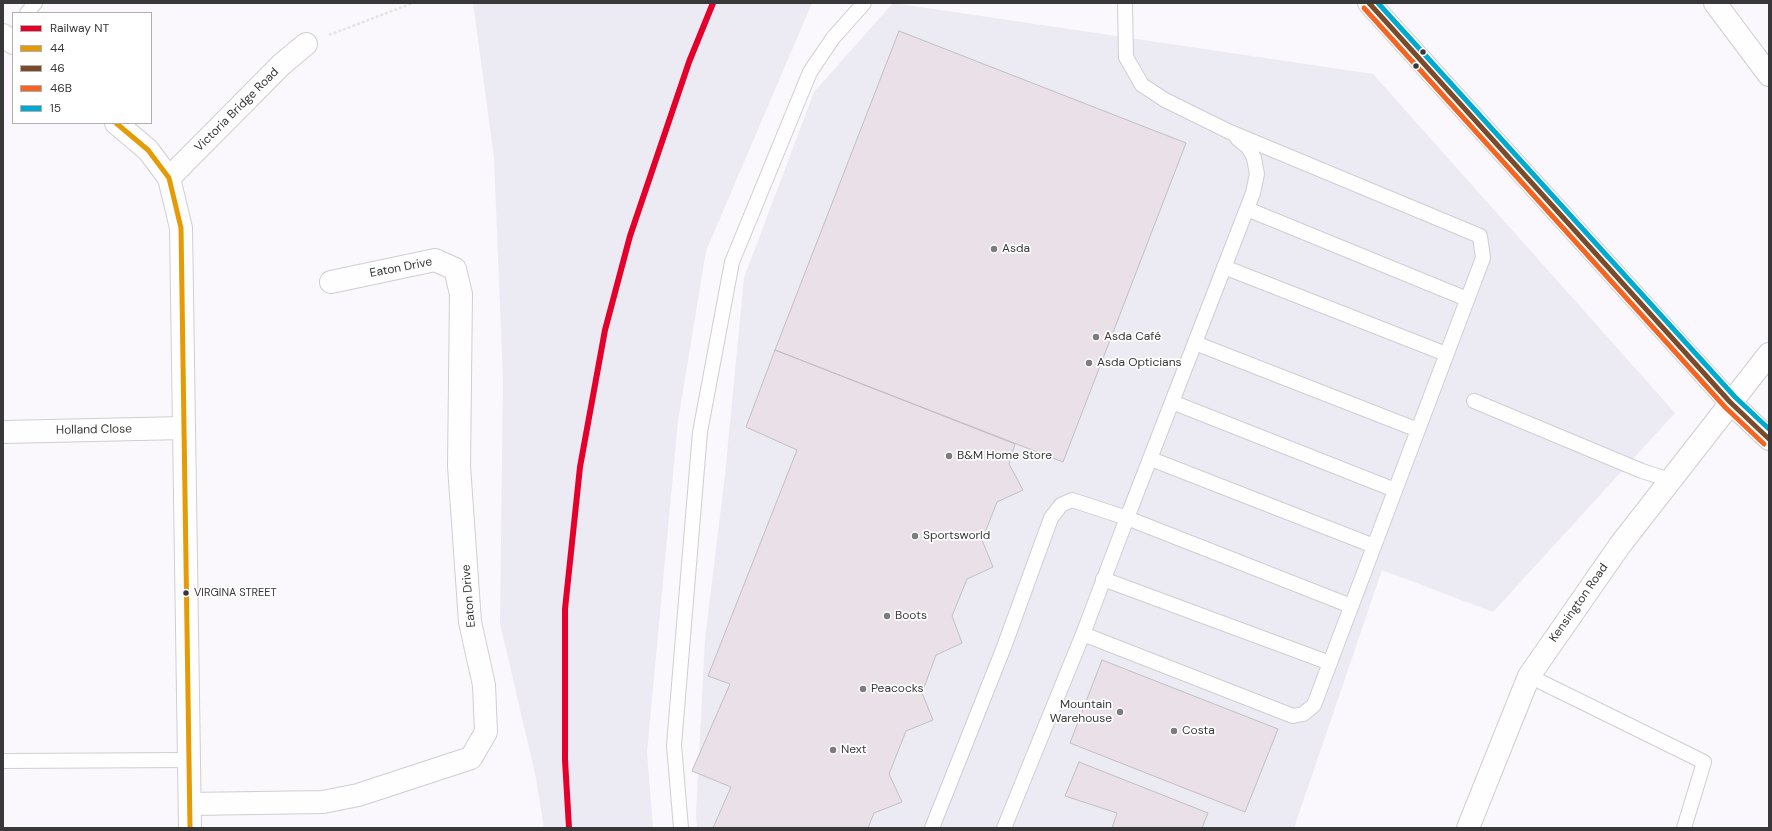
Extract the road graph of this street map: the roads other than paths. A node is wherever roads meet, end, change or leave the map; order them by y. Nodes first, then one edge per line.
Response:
1 (35, 3) edge
2 (864, 3) edge
3 (1125, 3) edge
4 (1369, 3) edge
5 (1715, 3) edge
6 (28, 12) edge
7 (306, 44) road end
8 (1769, 75) edge
9 (117, 124) edge
10 (1230, 132) junction
11 (168, 178) junction
12 (1247, 209) junction
13 (1224, 267) junction
14 (331, 282) dead end
15 (1467, 299) junction
16 (1195, 343) junction
17 (1446, 354) junction
18 (1769, 354) edge
19 (1474, 401) dead end
20 (1172, 402) junction
21 (1730, 402) junction
22 (184, 428) junction
23 (1418, 430) junction
24 (3, 432) edge
25 (1769, 439) edge
26 (1151, 459) junction
27 (1670, 480) junction
28 (1395, 490) junction
29 (1127, 518) junction
30 (1374, 546) junction
31 (1103, 580) junction
32 (1351, 606) junction
33 (1083, 634) junction
34 (1330, 663) junction
35 (1529, 676) junction
36 (189, 760) junction
37 (3, 761) edge
38 (190, 804) junction
39 (190, 828) edge
40 (681, 828) edge
41 (932, 828) edge
42 (1004, 828) edge
43 (1468, 828) edge
44 (1684, 828) edge

1 - 6 lane
2 - 40 lane
3 - 10 lane
4 - 21 street
5 - 8 street
7 - 11 street, Victoria Bridge Road
9 - 11 street
10 - 12 lane
10 - 15 lane
11 - 22 street
12 - 13 lane
12 - 15 lane
13 - 16 lane
13 - 17 lane
14 - 38 street, Eaton Drive
15 - 17 lane
16 - 20 lane
16 - 23 lane
17 - 23 lane
18 - 21 street, Kensington Road
19 - 27 lane
20 - 26 lane
20 - 28 lane
21 - 25 street
21 - 27 street, Kensington Road
22 - 24 street, Holland Close
22 - 36 street
23 - 28 lane
26 - 29 lane
26 - 30 lane
27 - 35 street, Kensington Road
28 - 30 lane
29 - 31 lane
29 - 32 lane
29 - 41 lane
30 - 32 lane
31 - 33 lane
31 - 34 lane
32 - 34 lane
33 - 34 lane
33 - 42 lane
35 - 43 street, Kensington Road
35 - 44 lane
36 - 37 lane
36 - 38 street
38 - 39 street

